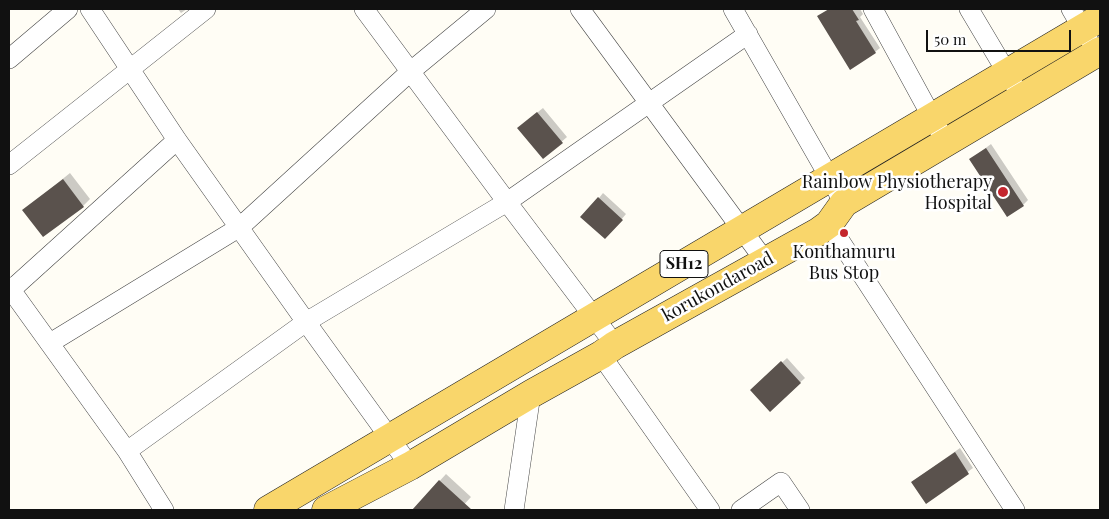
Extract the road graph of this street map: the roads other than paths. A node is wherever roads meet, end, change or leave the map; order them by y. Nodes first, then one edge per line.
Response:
1 (68, 9) edge
2 (90, 9) edge
3 (206, 9) edge
4 (364, 9) edge
5 (486, 9) edge
6 (580, 9) edge
7 (733, 9) edge
8 (873, 9) edge
9 (969, 9) edge
10 (1085, 19) edge
11 (748, 34) junction
12 (1099, 52) edge
13 (9, 59) edge
14 (131, 70) junction
15 (410, 71) junction
16 (1007, 73) junction
17 (1022, 98) junction
18 (650, 102) junction
19 (932, 118) junction
20 (177, 140) junction
21 (946, 142) junction
22 (9, 165) edge
23 (830, 178) junction
24 (507, 202) junction
25 (836, 214) junction
26 (240, 227) junction
27 (742, 230) junction
28 (765, 261) junction
29 (10, 288) edge
30 (594, 317) junction
31 (306, 322) junction
32 (50, 343) junction
33 (608, 350) junction
34 (531, 394) junction
35 (390, 438) junction
36 (127, 451) junction
37 (410, 466) junction
38 (164, 510) edge
39 (268, 510) edge
40 (326, 510) edge
41 (514, 510) edge
42 (710, 510) edge
43 (741, 510) edge
44 (800, 510) edge
45 (1015, 510) edge

1 - 13 street
2 - 14 street
3 - 14 street
4 - 15 street
5 - 15 street
6 - 18 street
7 - 11 street
8 - 19 street
9 - 16 street
10 - 12 street
10 - 16 main road, SH12
11 - 18 street
11 - 23 street
12 - 17 main road, korukondaroad / SH12
14 - 20 street
14 - 22 street
15 - 24 street
15 - 26 street
16 - 17 street
16 - 19 main road, SH12
17 - 21 main road, korukondaroad / SH12
18 - 24 street
18 - 27 street
19 - 21 street
19 - 23 main road, SH12
20 - 26 street
20 - 29 street
21 - 25 main road, korukondaroad / SH12
23 - 25 street
23 - 27 main road, SH12
24 - 30 street
24 - 31 street
25 - 28 main road, korukondaroad / SH12
25 - 45 street
26 - 31 street
26 - 32 street
27 - 28 street
27 - 30 main road, SH12
28 - 33 main road, korukondaroad / SH12
29 - 32 street
30 - 33 street
30 - 35 main road, SH12
31 - 35 street
31 - 36 street
32 - 36 street
33 - 34 main road, korukondaroad / SH12
33 - 42 street
34 - 37 main road, korukondaroad / SH12
34 - 41 street
35 - 37 street
35 - 39 main road, SH12
36 - 38 street
37 - 40 main road, korukondaroad / SH12
43 - 44 street

